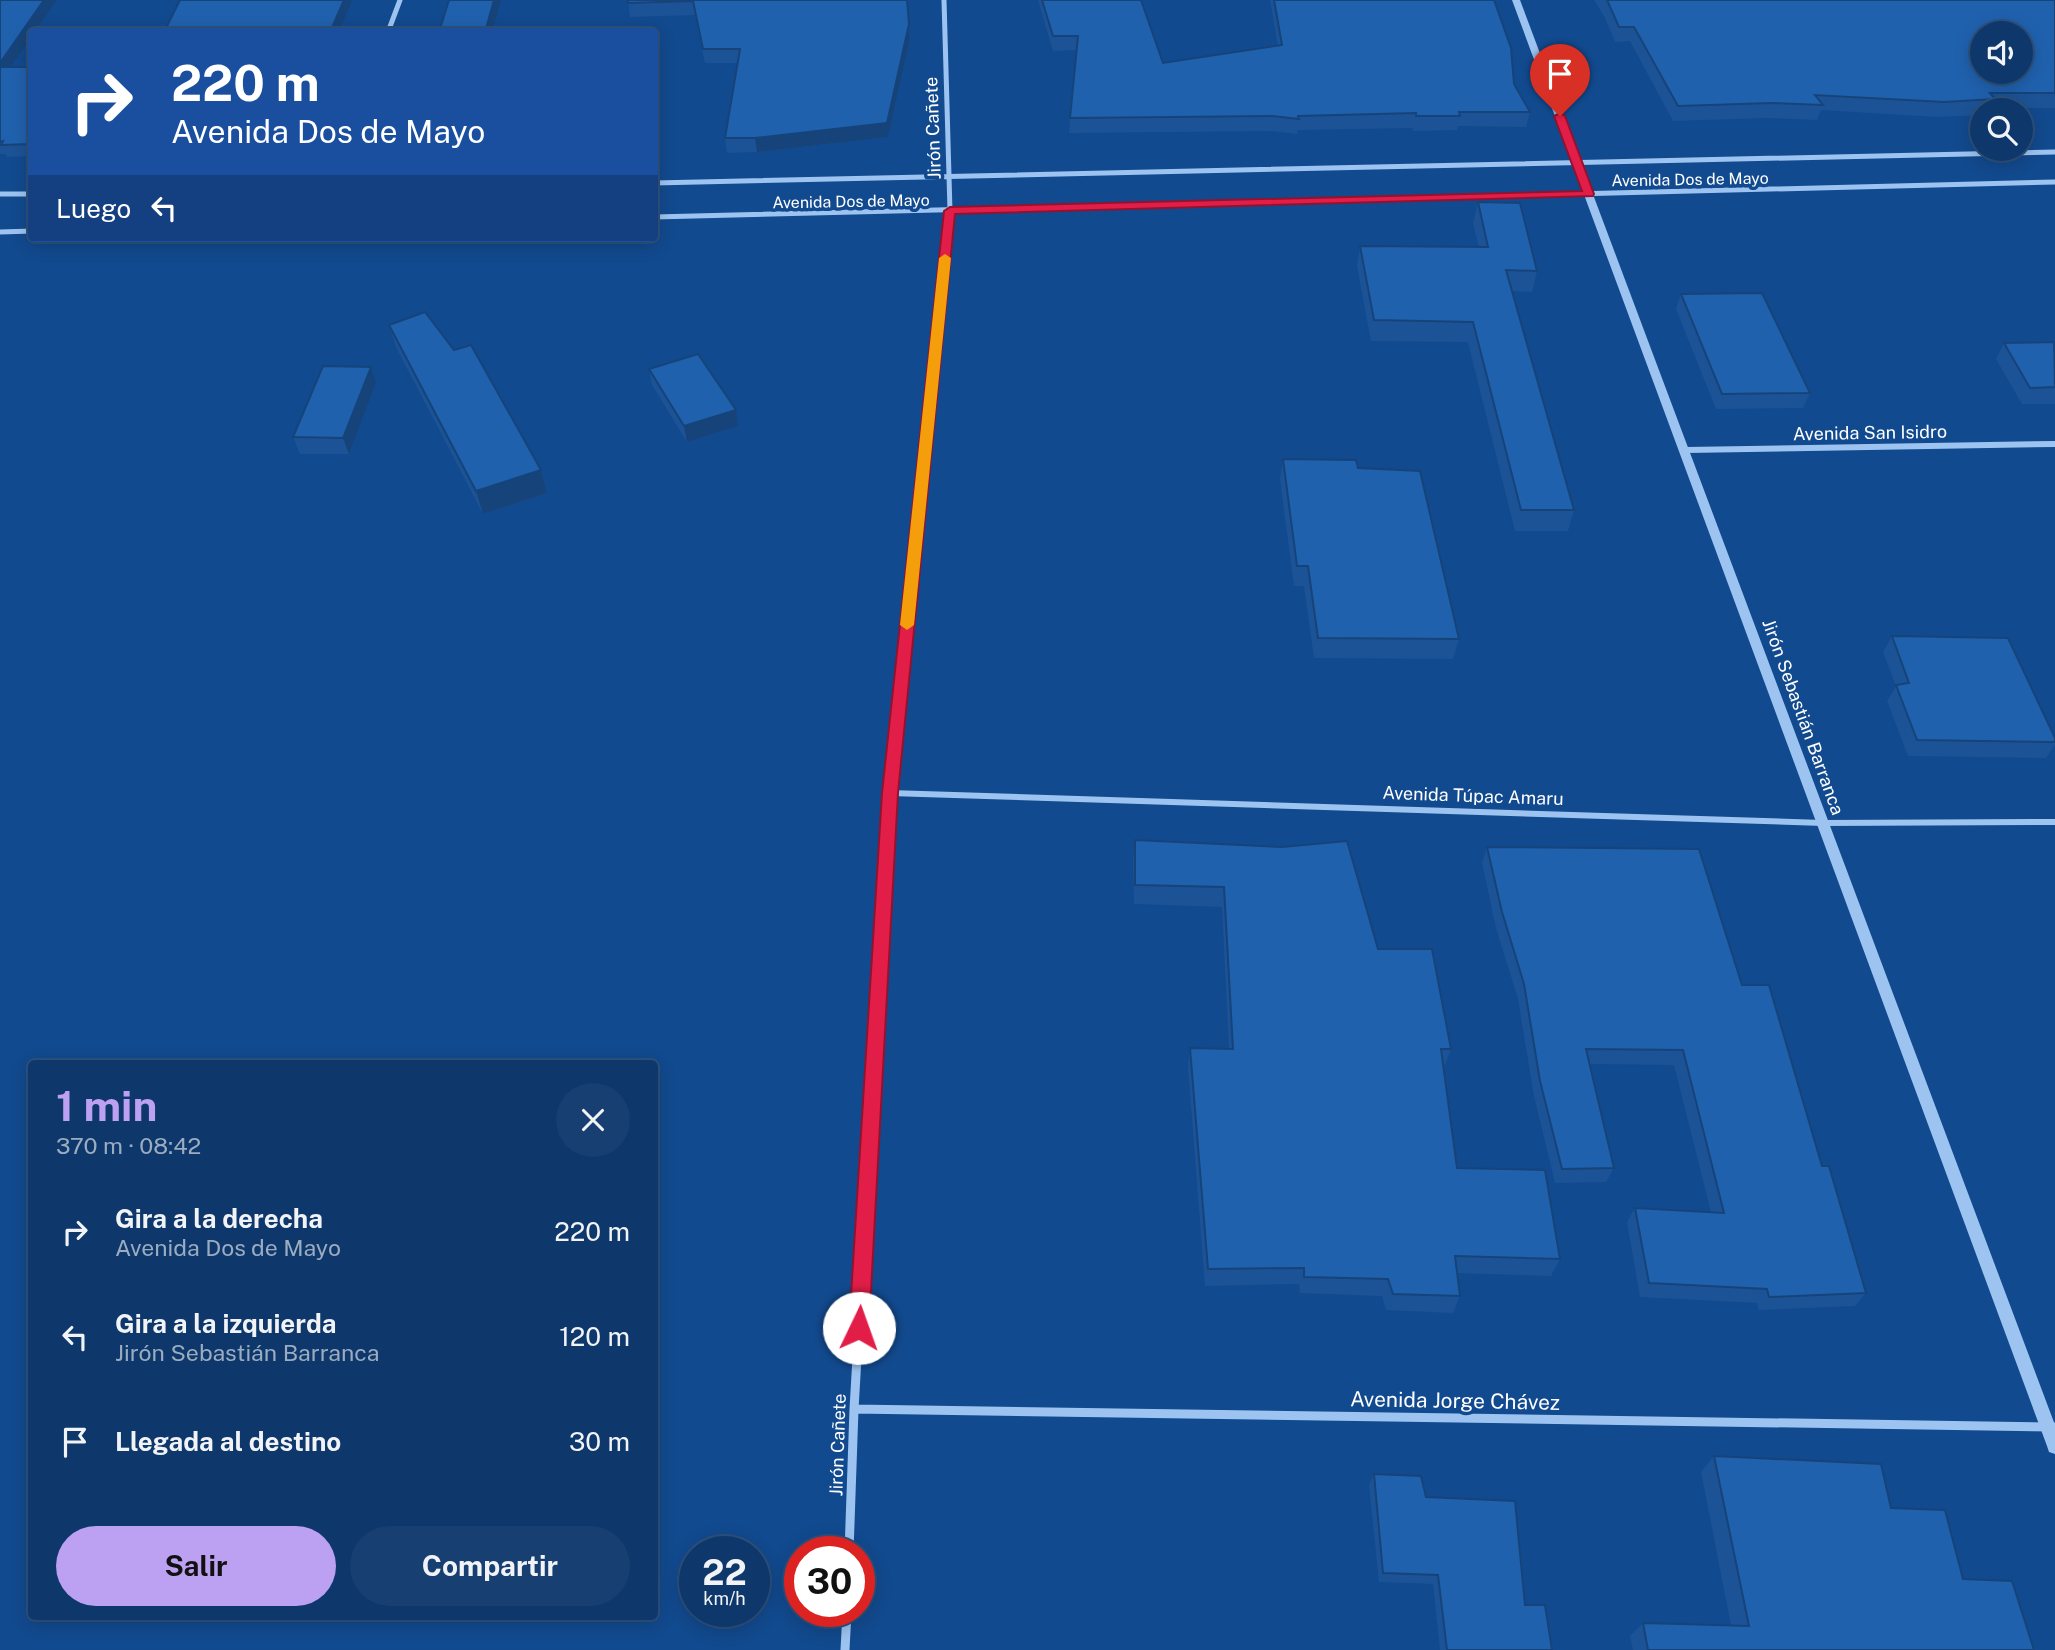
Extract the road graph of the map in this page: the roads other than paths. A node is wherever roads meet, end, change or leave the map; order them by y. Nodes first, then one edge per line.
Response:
1 (400, 0) edge
2 (944, 0) edge
3 (1517, 0) edge
4 (390, 28) edge
5 (2055, 152) edge
6 (1577, 163) junction
7 (951, 177) junction
8 (2055, 182) edge
9 (658, 183) edge
10 (0, 194) edge
11 (28, 194) edge
12 (1589, 194) junction
13 (950, 211) junction
14 (658, 217) edge
15 (28, 231) edge
16 (0, 232) edge
17 (2055, 444) edge
18 (1686, 450) junction
19 (890, 793) junction
20 (2055, 822) edge
21 (1824, 823) junction
22 (854, 1409) junction
23 (2052, 1427) edge
24 (2055, 1446) edge
25 (850, 1536) edge
26 (846, 1627) edge
27 (845, 1650) edge

1 - 4 street
2 - 7 street, Jirón Cañete
3 - 6 street, Jirón Sebastián Barranca
5 - 6 street, Avenida Dos de Mayo
6 - 7 street, Avenida Dos de Mayo
6 - 12 street, Jirón Sebastián Barranca
7 - 9 street, Avenida Dos de Mayo
7 - 13 street, Jirón Cañete
8 - 12 street, Avenida Dos de Mayo
10 - 11 street
12 - 13 street, Avenida Dos de Mayo
12 - 18 street, Jirón Sebastián Barranca
13 - 14 street, Avenida Dos de Mayo
13 - 19 street, Jirón Cañete
15 - 16 street
17 - 18 street, Avenida San Isidro
18 - 21 street, Jirón Sebastián Barranca
19 - 21 street, Avenida Túpac Amaru
19 - 22 street, Jirón Cañete
20 - 21 street, Avenida Túpac Amaru
21 - 23 street, Jirón Sebastián Barranca
22 - 23 street, Avenida Jorge Chávez
22 - 25 street, Jirón Cañete
23 - 24 street, Jirón Sebastián Barranca
26 - 27 street

